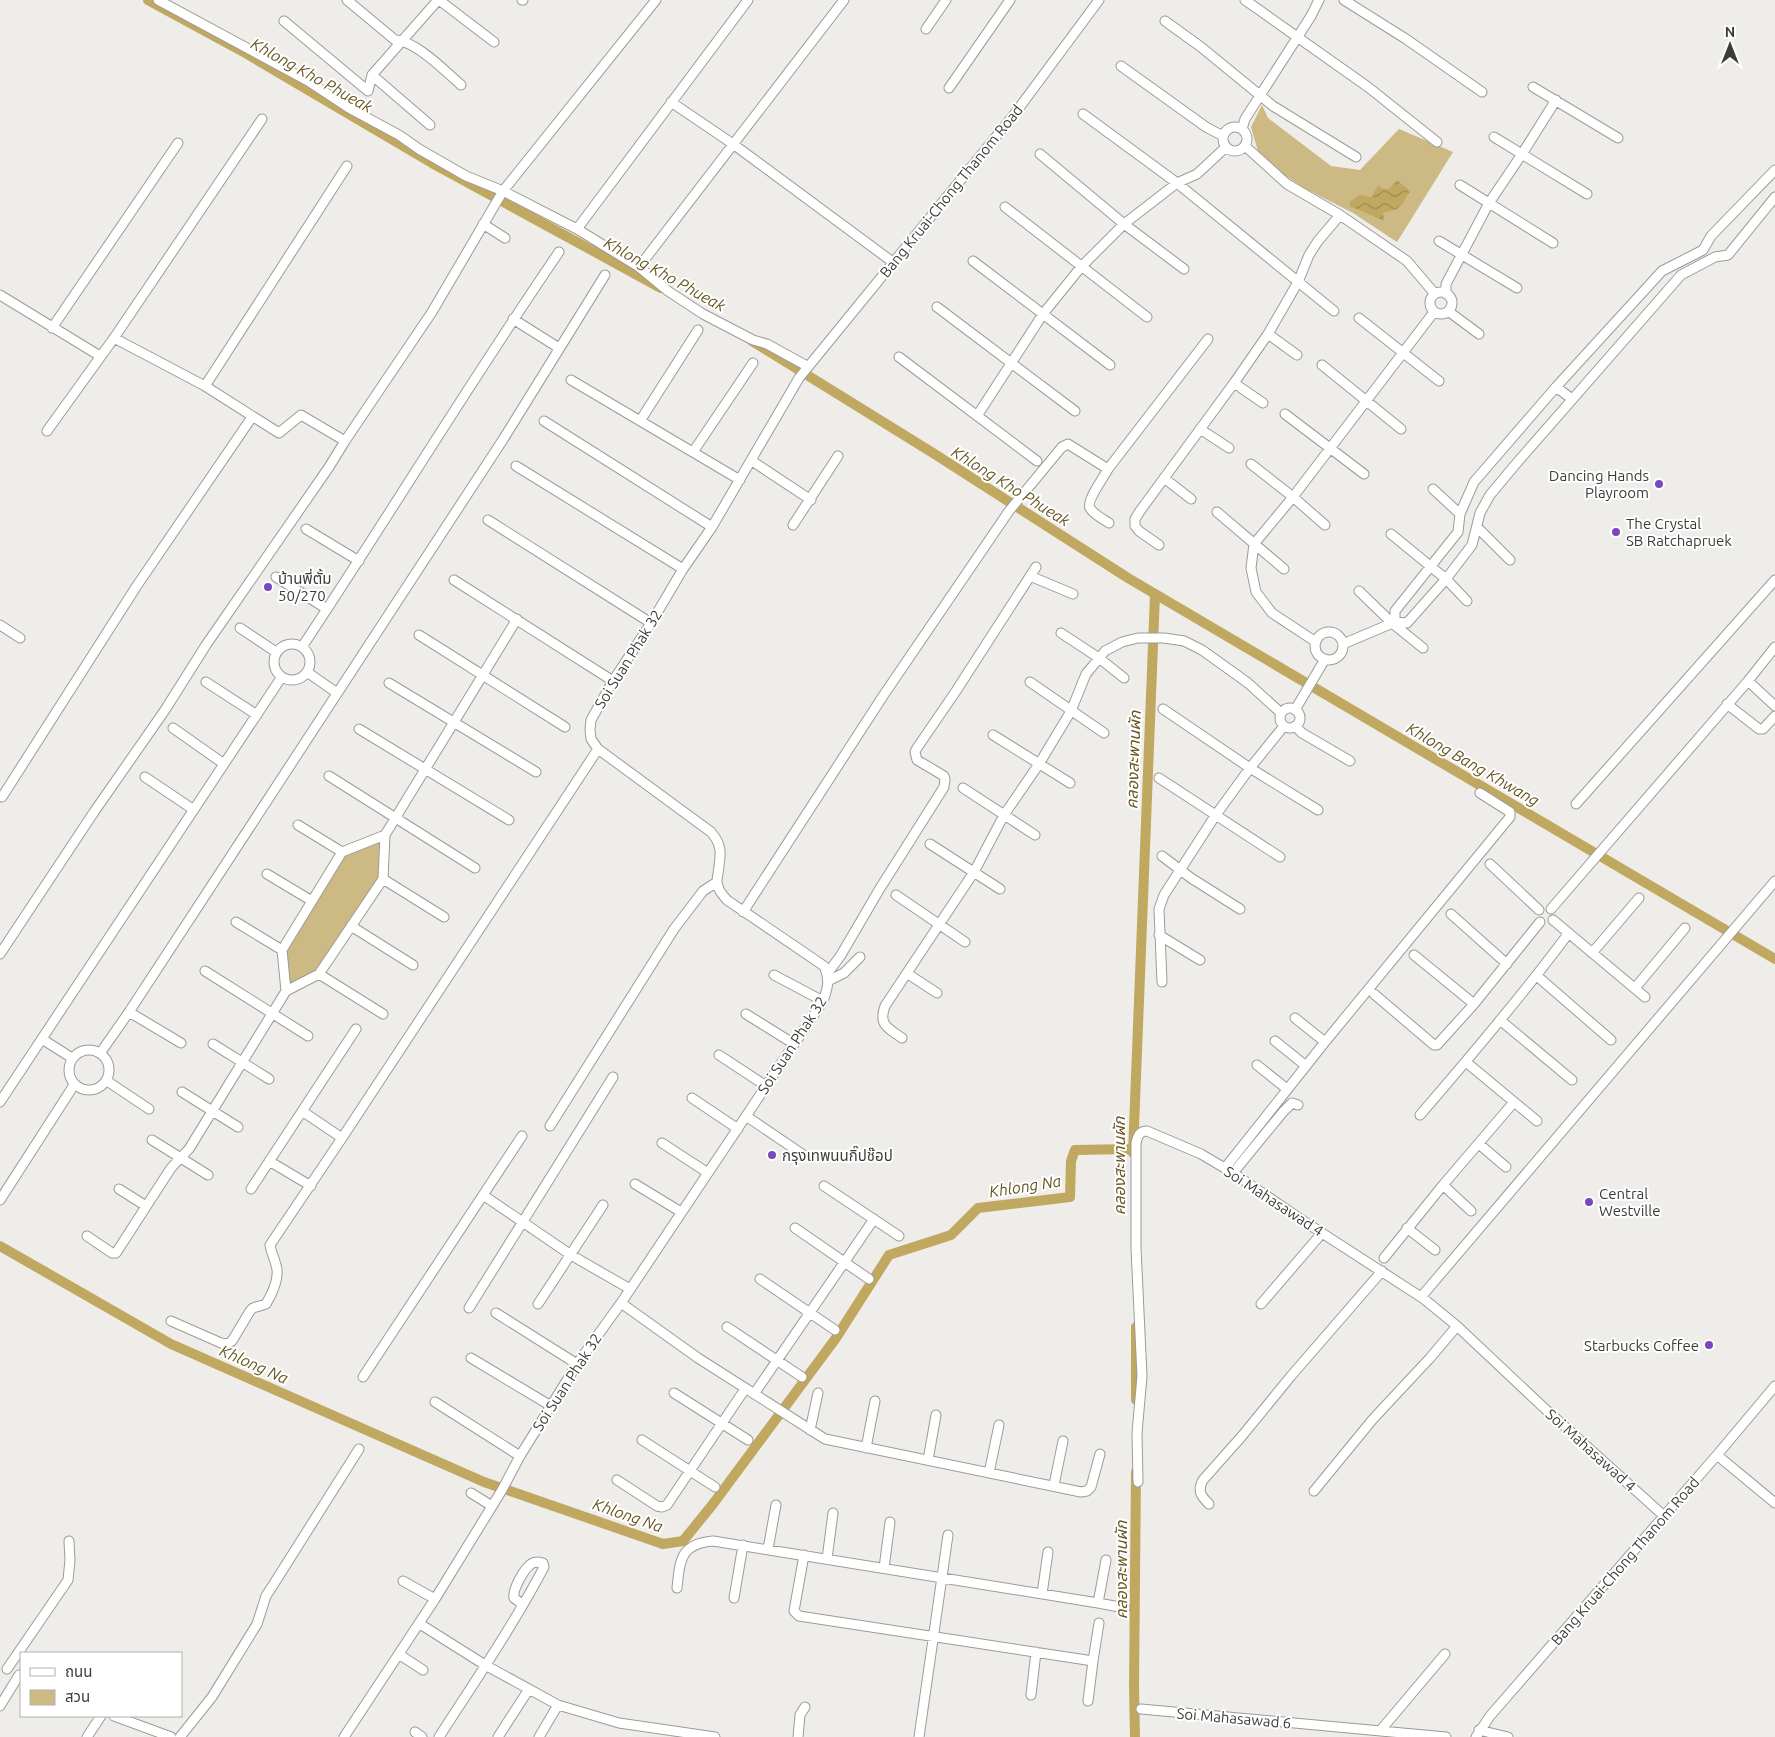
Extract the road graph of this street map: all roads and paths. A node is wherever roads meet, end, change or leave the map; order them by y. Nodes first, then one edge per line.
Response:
1 (158, 0) edge
2 (347, 0) edge
3 (438, 0) edge
4 (656, 0) edge
5 (748, 0) edge
6 (844, 0) edge
7 (946, 0) edge
8 (1010, 0) edge
9 (1099, 0) edge
10 (1245, 0) edge
11 (1319, 0) edge
12 (1344, 0) edge
13 (284, 21) dead end
14 (1165, 21) dead end
15 (926, 29) dead end
16 (1296, 37) junction
17 (402, 40) junction
18 (494, 42) dead end
19 (1121, 66) dead end
20 (372, 75) junction
21 (461, 85) dead end
22 (1533, 87) dead end
23 (949, 88) dead end
24 (1482, 92) dead end
25 (1259, 96) junction
26 (1556, 100) junction
27 (671, 102) junction
28 (1084, 114) dead end
29 (262, 118) dead end
30 (430, 125) dead end
31 (1242, 129) junction
32 (1223, 136) junction
33 (1494, 137) dead end
34 (1618, 138) dead end
35 (1437, 142) dead end
36 (178, 143) dead end
37 (733, 144) junction
38 (1245, 146) junction
39 (1226, 147) junction
40 (1040, 154) dead end
41 (1522, 154) junction
42 (1356, 157) dead end
43 (347, 166) dead end
44 (1775, 170) edge
45 (1177, 183) junction
46 (1460, 185) dead end
47 (502, 193) junction
48 (1587, 194) dead end
49 (1775, 196) edge
50 (1488, 203) junction
51 (1005, 207) dead end
52 (1340, 215) junction
53 (483, 224) junction
54 (1124, 224) junction
55 (577, 228) junction
56 (505, 238) dead end
57 (1439, 241) dead end
58 (1553, 243) dead end
59 (559, 252) dead end
60 (1462, 255) junction
61 (973, 261) dead end
62 (894, 263) junction
63 (639, 267) junction
64 (1081, 267) junction
65 (1184, 269) dead end
66 (605, 274) dead end
67 (1298, 282) junction
68 (1517, 288) dead end
69 (1435, 294) junction
70 (1446, 294) junction
71 (0, 295) edge
72 (937, 307) dead end
73 (1334, 311) dead end
74 (1448, 311) junction
75 (1434, 312) junction
76 (1043, 314) junction
77 (1148, 317) dead end
78 (1359, 318) dead end
79 (513, 319) junction
80 (52, 328) junction
81 (698, 330) dead end
82 (1268, 334) junction
83 (1479, 334) dead end
84 (114, 338) junction
85 (1208, 339) dead end
86 (559, 348) junction
87 (1404, 352) junction
88 (1297, 355) dead end
89 (100, 356) junction
90 (899, 357) dead end
91 (753, 362) dead end
92 (1011, 363) junction
93 (1110, 365) dead end
94 (1322, 365) dead end
95 (806, 368) junction
96 (799, 378) joint
97 (571, 380) dead end
98 (1439, 381) dead end
99 (1234, 383) junction
100 (205, 386) junction
101 (1556, 388) junction
102 (1367, 400) junction
103 (1572, 400) junction
104 (1263, 403) dead end
105 (1075, 411) dead end
106 (1285, 414) dead end
107 (976, 416) junction
108 (252, 417) junction
109 (544, 421) dead end
110 (640, 421) junction
111 (1200, 429) junction
112 (1401, 429) dead end
113 (47, 431) dead end
114 (345, 441) junction
115 (1229, 448) dead end
116 (1329, 448) junction
117 (693, 452) junction
118 (838, 456) dead end
119 (752, 461) junction
120 (1036, 461) dead end
121 (1251, 464) dead end
122 (516, 466) dead end
123 (1108, 470) junction
124 (1364, 474) dead end
125 (1164, 478) junction
126 (740, 480) junction
127 (1433, 489) dead end
128 (1293, 496) junction
129 (1191, 499) dead end
130 (810, 500) junction
131 (1217, 512) dead end
132 (1460, 514) junction
133 (488, 520) dead end
134 (1109, 523) dead end
135 (793, 525) dead end
136 (1325, 525) dead end
137 (712, 527) junction
138 (1478, 528) junction
139 (306, 529) dead end
140 (1391, 534) dead end
141 (1254, 544) junction
142 (1159, 545) dead end
143 (1510, 560) dead end
144 (359, 561) junction
145 (1432, 566) junction
146 (1036, 567) dead end
147 (683, 569) junction
148 (1284, 569) dead end
149 (1030, 576) junction
150 (276, 577) dead end
151 (1446, 579) junction
152 (454, 580) dead end
153 (1775, 580) edge
154 (1359, 591) dead end
155 (1073, 594) dead end
156 (1467, 601) dead end
157 (327, 609) junction
158 (517, 619) junction
159 (651, 623) junction
160 (1394, 623) junction
161 (0, 625) edge
162 (240, 628) dead end
163 (1062, 633) dead end
164 (419, 635) dead end
165 (20, 638) dead end
166 (1316, 642) junction
167 (1343, 644) junction
168 (302, 647) junction
169 (1775, 647) edge
170 (1424, 648) dead end
171 (276, 652) junction
172 (1099, 658) junction
173 (1326, 659) junction
174 (307, 672) junction
175 (483, 675) junction
176 (281, 678) junction
177 (1124, 678) dead end
178 (613, 681) junction
179 (1748, 681) junction
180 (206, 682) dead end
181 (389, 682) dead end
182 (1030, 682) dead end
183 (337, 693) junction
184 (1727, 704) junction
185 (1775, 706) edge
186 (1163, 709) dead end
187 (1295, 710) junction
188 (1071, 711) junction
189 (1281, 713) junction
190 (256, 715) junction
191 (1775, 716) edge
192 (454, 721) junction
193 (1284, 726) junction
194 (1295, 726) junction
195 (565, 727) dead end
196 (173, 728) dead end
197 (359, 729) dead end
198 (1104, 732) dead end
199 (994, 735) dead end
200 (598, 749) junction
201 (1350, 761) dead end
202 (224, 764) junction
203 (1039, 764) junction
204 (425, 768) junction
205 (1250, 768) junction
206 (536, 772) dead end
207 (329, 776) dead end
208 (145, 777) dead end
209 (1160, 778) dead end
210 (1070, 783) dead end
211 (963, 788) dead end
212 (1480, 793) dead end
213 (2, 797) dead end
214 (1576, 804) dead end
215 (194, 810) junction
216 (1318, 810) dead end
217 (1004, 815) junction
218 (1215, 816) junction
219 (396, 818) junction
220 (509, 820) dead end
221 (298, 825) dead end
222 (385, 835) junction
223 (1035, 835) dead end
224 (930, 844) dead end
225 (342, 852) junction
226 (1162, 856) dead end
227 (1280, 857) dead end
228 (1490, 864) dead end
229 (475, 868) dead end
230 (1181, 870) junction
231 (974, 872) junction
232 (267, 874) dead end
233 (383, 878) junction
234 (1775, 881) edge
235 (717, 882) junction
236 (1000, 889) dead end
237 (896, 895) dead end
238 (1639, 898) dead end
239 (312, 901) junction
240 (1240, 909) dead end
241 (1552, 909) junction
242 (1540, 910) junction
243 (743, 912) junction
244 (1451, 914) dead end
245 (444, 917) dead end
246 (1552, 920) junction
247 (236, 922) dead end
248 (1540, 922) junction
249 (940, 924) junction
250 (351, 926) junction
251 (1685, 928) dead end
252 (1568, 934) junction
253 (1159, 935) junction
254 (965, 942) dead end
255 (282, 950) junction
256 (1592, 953) junction
257 (0, 954) edge
258 (1414, 955) dead end
259 (860, 957) dead end
260 (1200, 960) dead end
261 (1507, 964) junction
262 (414, 965) dead end
263 (205, 971) dead end
264 (320, 974) junction
265 (908, 974) junction
266 (774, 976) dead end
267 (1537, 976) junction
268 (828, 978) junction
269 (1162, 982) dead end
270 (1635, 988) junction
271 (286, 991) junction
272 (937, 993) dead end
273 (1374, 994) dead end
274 (1645, 997) dead end
275 (822, 1001) junction
276 (1474, 1004) junction
277 (129, 1012) junction
278 (272, 1013) junction
279 (383, 1014) dead end
280 (746, 1014) dead end
281 (1295, 1018) dead end
282 (1500, 1020) junction
283 (356, 1029) dead end
284 (308, 1036) dead end
285 (902, 1038) dead end
286 (42, 1039) junction
287 (1611, 1040) dead end
288 (1275, 1041) dead end
289 (1325, 1042) junction
290 (181, 1043) dead end
291 (213, 1044) dead end
292 (794, 1044) junction
293 (101, 1052) junction
294 (719, 1055) dead end
295 (72, 1058) junction
296 (242, 1062) junction
297 (1466, 1062) junction
298 (1258, 1065) dead end
299 (1306, 1066) junction
300 (613, 1077) dead end
301 (268, 1079) dead end
302 (1572, 1080) dead end
303 (106, 1081) junction
304 (74, 1084) junction
305 (766, 1086) junction
306 (1288, 1089) junction
307 (182, 1092) dead end
308 (692, 1098) dead end
309 (0, 1102) edge
310 (1514, 1102) junction
311 (1298, 1105) dead end
312 (149, 1108) dead end
313 (212, 1111) junction
314 (302, 1111) junction
315 (1420, 1115) dead end
316 (746, 1116) junction
317 (1537, 1122) dead end
318 (550, 1126) dead end
319 (238, 1127) dead end
320 (738, 1129) junction
321 (522, 1136) dead end
322 (342, 1138) junction
323 (152, 1140) dead end
324 (662, 1143) dead end
325 (1479, 1144) junction
326 (802, 1154) dead end
327 (181, 1158) junction
328 (269, 1161) junction
329 (1506, 1167) dead end
330 (1229, 1170) junction
331 (708, 1173) junction
332 (208, 1175) dead end
333 (635, 1184) dead end
334 (311, 1186) junction
335 (824, 1186) dead end
336 (1443, 1186) junction
337 (119, 1189) dead end
338 (251, 1189) dead end
339 (482, 1195) junction
340 (0, 1200) edge
341 (603, 1205) dead end
342 (146, 1206) junction
343 (1471, 1211) dead end
344 (682, 1212) junction
345 (874, 1219) junction
346 (522, 1223) junction
347 (795, 1228) dead end
348 (1408, 1228) junction
349 (1322, 1232) junction
350 (87, 1236) dead end
351 (899, 1236) dead end
352 (1435, 1250) dead end
353 (571, 1255) junction
354 (1384, 1258) dead end
355 (844, 1262) junction
356 (1382, 1270) junction
357 (760, 1279) dead end
358 (870, 1279) dead end
359 (630, 1289) junction
360 (1421, 1297) junction
361 (621, 1303) junction
362 (538, 1304) dead end
363 (1261, 1304) dead end
364 (469, 1308) dead end
365 (496, 1313) dead end
366 (810, 1313) junction
367 (171, 1321) dead end
368 (1457, 1326) junction
369 (727, 1327) dead end
370 (835, 1330) dead end
371 (471, 1358) dead end
372 (777, 1361) junction
373 (577, 1364) junction
374 (363, 1377) dead end
375 (802, 1378) dead end
376 (1775, 1386) edge
377 (745, 1389) junction
378 (674, 1392) dead end
379 (818, 1392) dead end
380 (754, 1394) junction
381 (875, 1401) dead end
382 (435, 1402) dead end
383 (550, 1406) junction
384 (936, 1415) dead end
385 (722, 1424) junction
386 (999, 1425) dead end
387 (810, 1430) junction
388 (642, 1440) dead end
389 (748, 1440) dead end
390 (1063, 1441) dead end
391 (866, 1448) junction
392 (359, 1449) dead end
393 (1100, 1454) dead end
394 (1718, 1455) junction
395 (520, 1456) junction
396 (928, 1460) junction
397 (689, 1470) junction
398 (989, 1473) junction
399 (617, 1480) dead end
400 (1138, 1482) dead end
401 (1054, 1485) junction
402 (715, 1487) dead end
403 (1314, 1491) dead end
404 (471, 1493) dead end
405 (1775, 1502) edge
406 (1209, 1504) dead end
407 (776, 1505) dead end
408 (492, 1506) junction
409 (833, 1513) dead end
410 (1664, 1516) junction
411 (890, 1522) dead end
412 (948, 1535) dead end
413 (69, 1540) dead end
414 (743, 1545) junction
415 (768, 1549) junction
416 (1048, 1552) dead end
417 (804, 1555) junction
418 (828, 1559) junction
419 (1106, 1560) dead end
420 (884, 1568) junction
421 (942, 1576) junction
422 (403, 1581) dead end
423 (677, 1588) dead end
424 (1042, 1594) junction
425 (734, 1598) dead end
426 (436, 1599) junction
427 (1098, 1603) junction
428 (522, 1604) junction
429 (1125, 1608) dead end
430 (1099, 1623) dead end
431 (420, 1624) junction
432 (934, 1637) junction
433 (1036, 1652) junction
434 (1445, 1654) dead end
435 (400, 1655) junction
436 (1093, 1661) junction
437 (486, 1664) junction
438 (4, 1667) edge
439 (423, 1670) dead end
440 (20, 1676) edge
441 (529, 1689) junction
442 (1031, 1695) dead end
443 (1088, 1701) dead end
444 (558, 1705) junction
445 (0, 1706) edge
446 (805, 1707) dead end
447 (1141, 1709) dead end
448 (100, 1717) edge
449 (117, 1717) edge
450 (1380, 1731) junction
451 (1478, 1734) edge
452 (1417, 1736) edge
453 (87, 1737) edge
454 (171, 1737) edge
455 (180, 1737) edge
456 (344, 1737) edge
457 (439, 1737) edge
458 (498, 1737) edge
459 (539, 1737) edge
460 (715, 1737) edge
461 (798, 1737) edge
462 (919, 1737) edge
463 (1446, 1737) edge
464 (1508, 1737) edge

1 - 47 street
2 - 17 street
3 - 17 street
3 - 18 street
4 - 47 street
5 - 27 street
6 - 37 street
7 - 15 street
8 - 23 street
9 - 62 street, Bang Kruai-Chong Thanom Road
10 - 16 street
11 - 16 street
12 - 24 street
13 - 20 street
14 - 25 street
16 - 25 street
16 - 35 street
17 - 20 street
17 - 21 street
19 - 32 street
20 - 30 street
22 - 26 street
25 - 31 street
25 - 42 street
26 - 34 street
26 - 41 street
27 - 37 street
27 - 55 street
28 - 45 street
29 - 84 street
31 - 32 street
31 - 38 street
32 - 39 street
33 - 41 street
36 - 80 street
37 - 62 street
37 - 63 street
38 - 39 street
38 - 52 street
39 - 45 street
40 - 54 street
41 - 48 street
41 - 50 street
43 - 100 street
44 - 101 street
45 - 54 street
45 - 67 street
46 - 50 street
47 - 53 street
47 - 55 street
49 - 103 street
50 - 58 street
50 - 60 street
51 - 64 street
52 - 67 street
52 - 69 street
53 - 56 street
53 - 114 street
54 - 64 street
54 - 65 street
55 - 63 street
57 - 60 street
59 - 79 street
60 - 68 street
60 - 70 street
61 - 76 street
62 - 95 street, Bang Kruai-Chong Thanom Road
63 - 95 street
64 - 76 street
64 - 77 street
66 - 86 street
67 - 73 street
67 - 82 street
69 - 70 street
69 - 75 street
70 - 74 street
71 - 80 street
72 - 92 street
74 - 75 street
74 - 83 street
75 - 87 street
76 - 92 street
76 - 93 street
78 - 87 street
79 - 86 street
79 - 144 street
80 - 89 street
81 - 110 street
82 - 88 street
82 - 99 street
84 - 89 street
84 - 100 street
85 - 123 street
86 - 183 street
87 - 98 street
87 - 102 street
89 - 113 street
90 - 107 street
91 - 117 street
92 - 105 street
92 - 107 street
94 - 102 street
95 - 96 street, Bang Kruai-Chong Thanom Road
96 - 119 street, Soi Suan Phak 32
97 - 110 street
99 - 104 street
99 - 111 street
100 - 108 street
101 - 103 street
101 - 132 street
102 - 112 street
102 - 116 street
103 - 138 street
106 - 116 street
107 - 120 street
108 - 114 street
108 - 213 street
109 - 137 street
110 - 117 street
111 - 115 street
111 - 125 street
114 - 257 street
116 - 124 street
116 - 128 street
117 - 126 street
118 - 130 street
119 - 126 street, Soi Suan Phak 32
119 - 130 street
121 - 128 street
122 - 147 street
123 - 134 street
123 - 243 street
125 - 129 street
125 - 142 street
126 - 137 street, Soi Suan Phak 32
127 - 132 street
128 - 136 street
128 - 141 street
130 - 135 street
131 - 141 street
132 - 145 street
133 - 159 street
137 - 147 street, Soi Suan Phak 32
138 - 143 street
138 - 151 street
139 - 144 street
140 - 145 street
141 - 148 street
141 - 166 street
144 - 157 street
145 - 151 street
145 - 160 street
146 - 149 street
147 - 159 street, Soi Suan Phak 32
149 - 155 street
149 - 268 street, Soi Suan Phak 32
150 - 157 street
151 - 156 street
151 - 160 street
152 - 158 street
153 - 214 street
154 - 160 street
157 - 168 street
158 - 175 street
158 - 178 street
159 - 178 street, Soi Suan Phak 32
160 - 167 street
160 - 170 street
161 - 165 street
162 - 171 street
163 - 172 street
164 - 175 street
166 - 167 street
166 - 173 street
167 - 173 street
168 - 171 street
168 - 174 street
169 - 179 street
171 - 176 street
172 - 177 street
172 - 188 street
172 - 189 street
173 - 187 street
174 - 176 street
174 - 183 street
175 - 192 street
175 - 195 street
176 - 190 street
178 - 200 street, Soi Suan Phak 32
179 - 184 street
179 - 185 street
180 - 190 street
181 - 192 street
182 - 188 street
183 - 277 street
184 - 191 street
184 - 241 street
186 - 205 street
187 - 189 street
187 - 194 street
188 - 198 street
188 - 203 street
189 - 193 street
190 - 202 street
192 - 204 street
192 - 206 street
193 - 194 street
193 - 205 street
194 - 201 street
196 - 202 street
197 - 204 street
199 - 203 street
200 - 235 street
200 - 322 street
202 - 215 street
203 - 210 street
203 - 217 street
204 - 219 street
204 - 220 street
205 - 216 street
205 - 218 street
207 - 219 street
208 - 215 street
209 - 218 street
211 - 217 street
212 - 289 street
215 - 286 street
217 - 223 street
217 - 231 street
218 - 227 street
218 - 230 street
219 - 222 street
219 - 229 street
221 - 225 street
222 - 225 street
222 - 233 street
224 - 231 street
225 - 239 street
226 - 230 street
228 - 242 street
230 - 240 street
230 - 253 street
231 - 236 street
231 - 249 street
232 - 239 street
233 - 245 street
233 - 250 street
234 - 360 street
235 - 243 street
235 - 318 street
237 - 249 street
238 - 256 street
239 - 255 street
241 - 242 street
241 - 246 street
242 - 248 street
243 - 268 street
244 - 261 street
246 - 248 street
246 - 252 street
247 - 255 street
248 - 261 street
249 - 254 street
249 - 265 street
250 - 262 street
250 - 264 street
251 - 270 street
252 - 256 street
252 - 267 street
253 - 260 street
253 - 269 street
255 - 271 street
256 - 270 street
258 - 276 street
259 - 268 street
261 - 276 street
263 - 278 street
264 - 271 street
264 - 279 street
265 - 272 street
265 - 285 street
266 - 275 street
267 - 282 street
267 - 287 street
268 - 275 street, Soi Suan Phak 32
270 - 274 street
271 - 278 street
273 - 276 street
275 - 292 street, Soi Suan Phak 32
277 - 290 street
277 - 293 street
278 - 284 street
278 - 296 street
280 - 292 street
281 - 289 street
282 - 297 street
282 - 302 street
283 - 314 street
286 - 295 street
286 - 309 street
288 - 299 street
289 - 299 street
291 - 296 street
292 - 305 street, Soi Suan Phak 32
293 - 295 street
293 - 303 street
294 - 305 street
295 - 304 street
296 - 301 street
296 - 313 street
297 - 310 street
297 - 315 street
298 - 306 street
299 - 306 street
300 - 346 street
303 - 304 street
303 - 312 street
304 - 340 street
305 - 316 street, Soi Suan Phak 32
306 - 330 street
307 - 313 street
308 - 320 street
310 - 317 street
310 - 325 street
311 - 330 street
313 - 319 street
313 - 327 street
314 - 322 street
314 - 328 street
316 - 320 street, Soi Suan Phak 32
316 - 326 street
320 - 331 street, Soi Suan Phak 32
321 - 339 street
322 - 334 street
323 - 327 street
324 - 331 street
325 - 329 street
325 - 336 street
327 - 332 street
327 - 342 street
328 - 334 street
328 - 338 street
330 - 349 street, Soi Mahasawad 4
330 - 400 street, Soi Mahasawad 4
331 - 344 street, Soi Suan Phak 32
333 - 344 street
334 - 367 street
335 - 345 street
336 - 343 street
336 - 348 street
337 - 342 street
339 - 346 street
339 - 374 street
341 - 353 street
342 - 350 street
344 - 359 street, Soi Suan Phak 32
345 - 351 street
345 - 355 street
346 - 353 street
346 - 364 street
347 - 355 street
348 - 352 street
348 - 354 street
349 - 356 street, Soi Mahasawad 4
349 - 363 street
353 - 359 street
353 - 362 street
355 - 358 street
355 - 366 street
356 - 360 street, Soi Mahasawad 4
356 - 406 street
357 - 366 street
359 - 361 street, Soi Suan Phak 32
360 - 368 street, Soi Mahasawad 4
361 - 373 street, Soi Suan Phak 32
361 - 377 street
365 - 373 street
366 - 370 street
366 - 372 street
368 - 403 street
368 - 410 street, Soi Mahasawad 4
369 - 372 street
371 - 383 street
372 - 375 street
372 - 380 street
373 - 383 street, Soi Suan Phak 32
376 - 394 street, Bang Kruai-Chong Thanom Road
377 - 380 street
377 - 385 street
378 - 385 street
379 - 387 street
380 - 387 street
381 - 391 street
382 - 395 street
383 - 395 street, Soi Suan Phak 32
384 - 396 street
385 - 389 street
385 - 397 street
386 - 398 street
387 - 391 street
388 - 397 street
390 - 401 street
391 - 396 street
392 - 455 street
393 - 401 street
394 - 405 street
394 - 410 street, Bang Kruai-Chong Thanom Road
395 - 408 street, Soi Suan Phak 32
396 - 398 street
397 - 399 street
397 - 402 street
398 - 401 street
404 - 408 street
407 - 415 street
408 - 426 street, Soi Suan Phak 32
409 - 418 street
410 - 451 street, Bang Kruai-Chong Thanom Road
411 - 420 street
412 - 421 street
413 - 438 street
414 - 415 street
414 - 423 street
414 - 425 street
415 - 417 street
416 - 424 street
417 - 418 street
417 - 432 street
418 - 420 street
419 - 427 street
420 - 421 street
421 - 424 street
421 - 432 street
422 - 426 street
424 - 427 street
426 - 431 street, Soi Suan Phak 32
427 - 429 street
428 - 428 street
428 - 437 street
430 - 436 street
431 - 435 street, Soi Suan Phak 32
431 - 437 street
432 - 433 street
432 - 462 street
433 - 436 street
433 - 442 street
434 - 450 street
435 - 439 street
435 - 456 street, Soi Suan Phak 32
436 - 443 street
437 - 441 street
437 - 457 street
438 - 440 street
440 - 445 street
441 - 444 street
441 - 458 street
444 - 459 street
444 - 460 street
446 - 461 street
447 - 450 street, Soi Mahasawad 6
448 - 453 street
449 - 454 street
450 - 452 street, Soi Mahasawad 6
451 - 464 street
452 - 463 street, Soi Mahasawad 6

